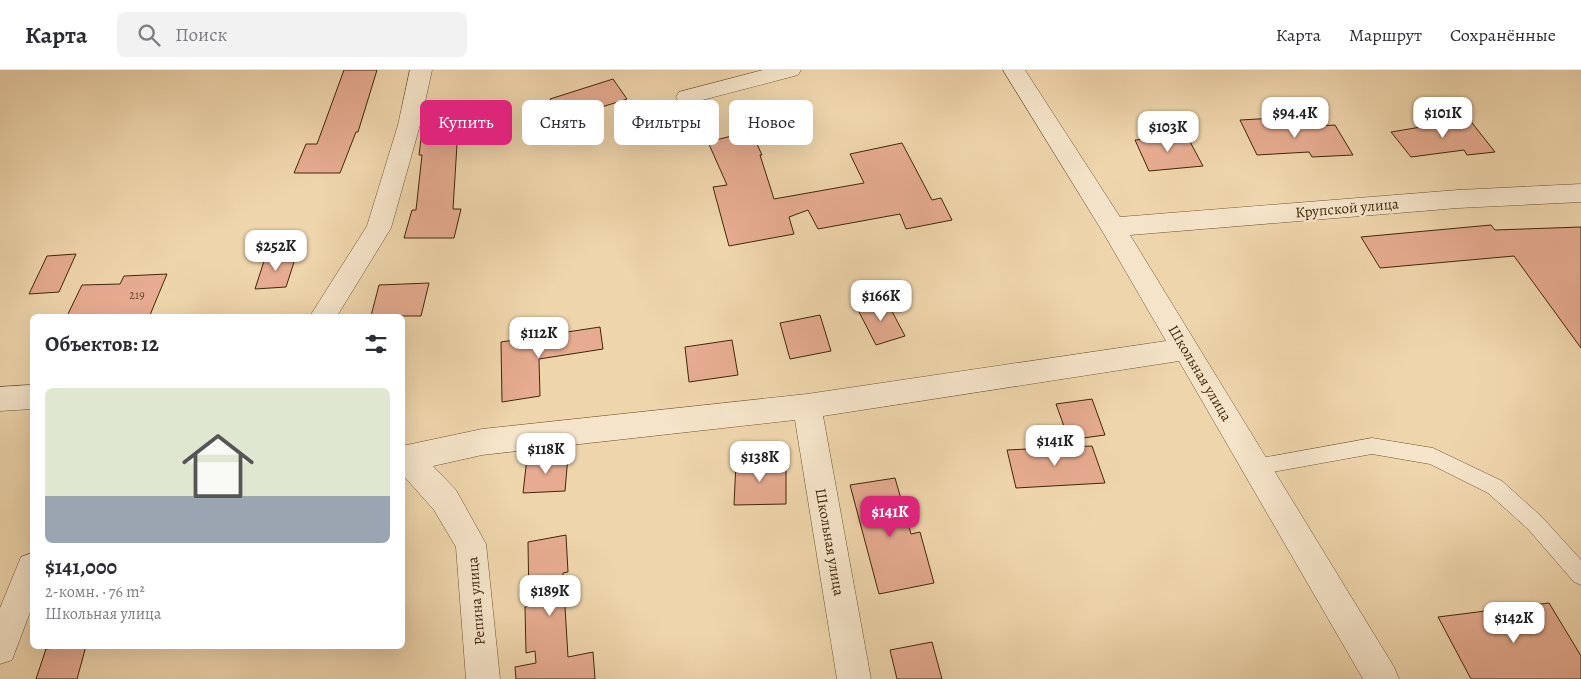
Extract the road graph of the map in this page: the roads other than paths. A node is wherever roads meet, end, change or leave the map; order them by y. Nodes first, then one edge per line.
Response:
1 (421, 70) edge
2 (790, 70) edge
3 (1014, 70) edge
4 (687, 96) dead end
5 (1581, 193) edge
6 (1113, 227) junction
7 (324, 314) edge
8 (1185, 349) junction
9 (30, 396) edge
10 (0, 399) edge
11 (807, 406) junction
12 (405, 459) edge
13 (1256, 467) junction
14 (30, 573) edge
15 (1581, 575) edge
16 (0, 648) edge
17 (483, 679) edge
18 (854, 679) edge
19 (1382, 679) edge

1 - 7 street
2 - 4 street
3 - 6 street, Школьная улица
5 - 6 street, Крупской улица
6 - 8 street, Школьная улица
8 - 11 street
8 - 13 street, Школьная улица
9 - 10 street
11 - 12 street
11 - 18 street, Школьная улица
12 - 17 street, Репина улица
13 - 15 lane
13 - 19 street, Школьная улица
14 - 16 street

